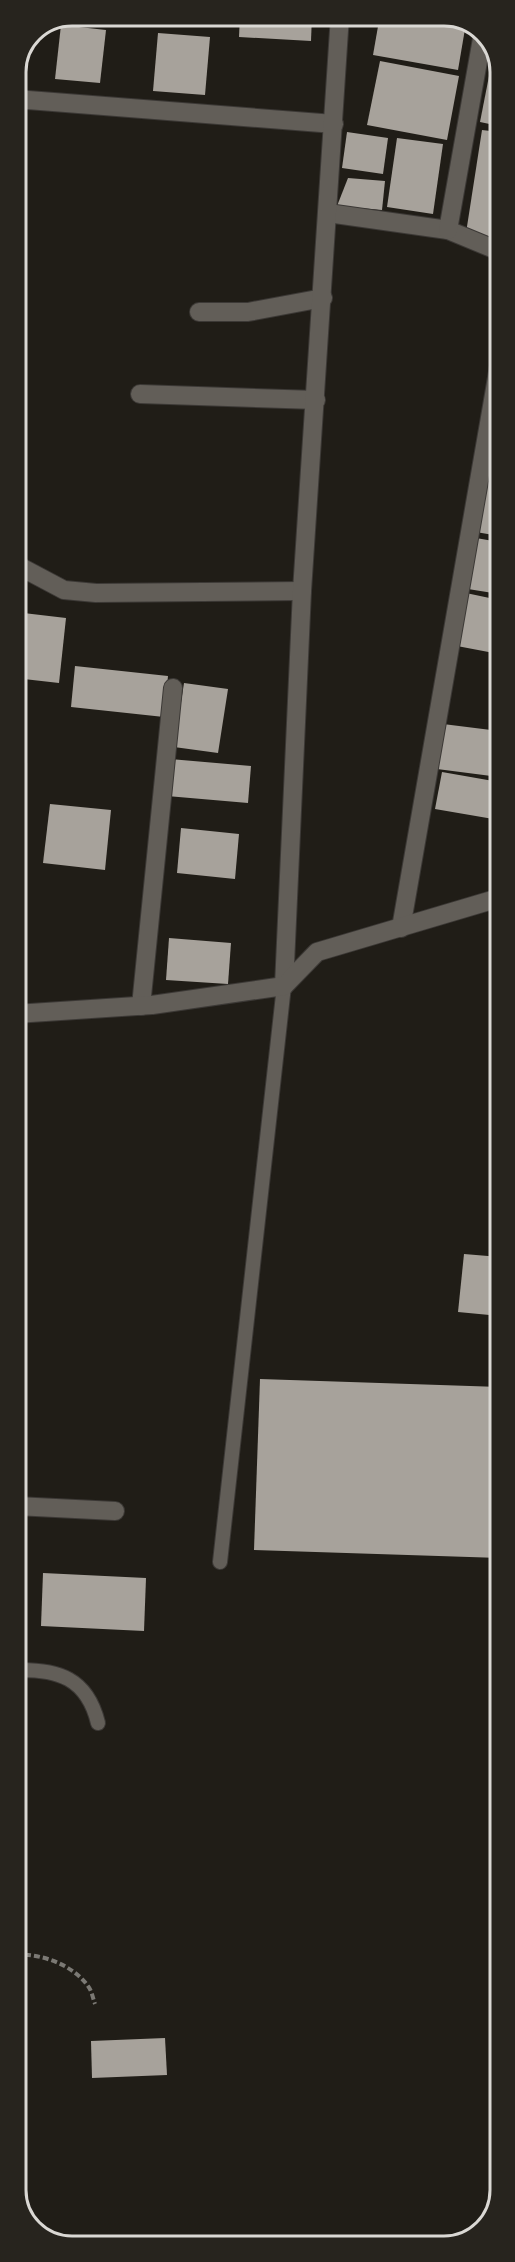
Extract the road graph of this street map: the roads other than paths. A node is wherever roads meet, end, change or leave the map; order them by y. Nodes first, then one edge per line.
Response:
1 (339, 26) edge
2 (481, 45) edge
3 (26, 100) edge
4 (334, 124) junction
5 (328, 213) junction
6 (448, 230) junction
7 (490, 247) edge
8 (323, 298) junction
9 (199, 312) dead end
10 (140, 394) dead end
11 (316, 400) junction
12 (490, 418) edge
13 (26, 570) edge
14 (302, 591) junction
15 (173, 688) dead end
16 (490, 901) edge
17 (401, 928) junction
18 (284, 986) junction
19 (141, 1006) junction
20 (26, 1013) edge
21 (26, 1507) edge
22 (115, 1511) dead end
23 (220, 1562) dead end
24 (26, 1670) edge
25 (98, 1723) dead end

1 - 4 street
2 - 6 street
3 - 4 street
4 - 5 street
5 - 6 street
5 - 8 street
6 - 7 street
8 - 9 street
8 - 11 street
10 - 11 street
11 - 14 street
12 - 17 street
13 - 14 street
14 - 18 street
15 - 19 street
16 - 17 street
17 - 18 street
18 - 19 street
18 - 23 lane
19 - 20 street
21 - 22 street
24 - 25 lane

